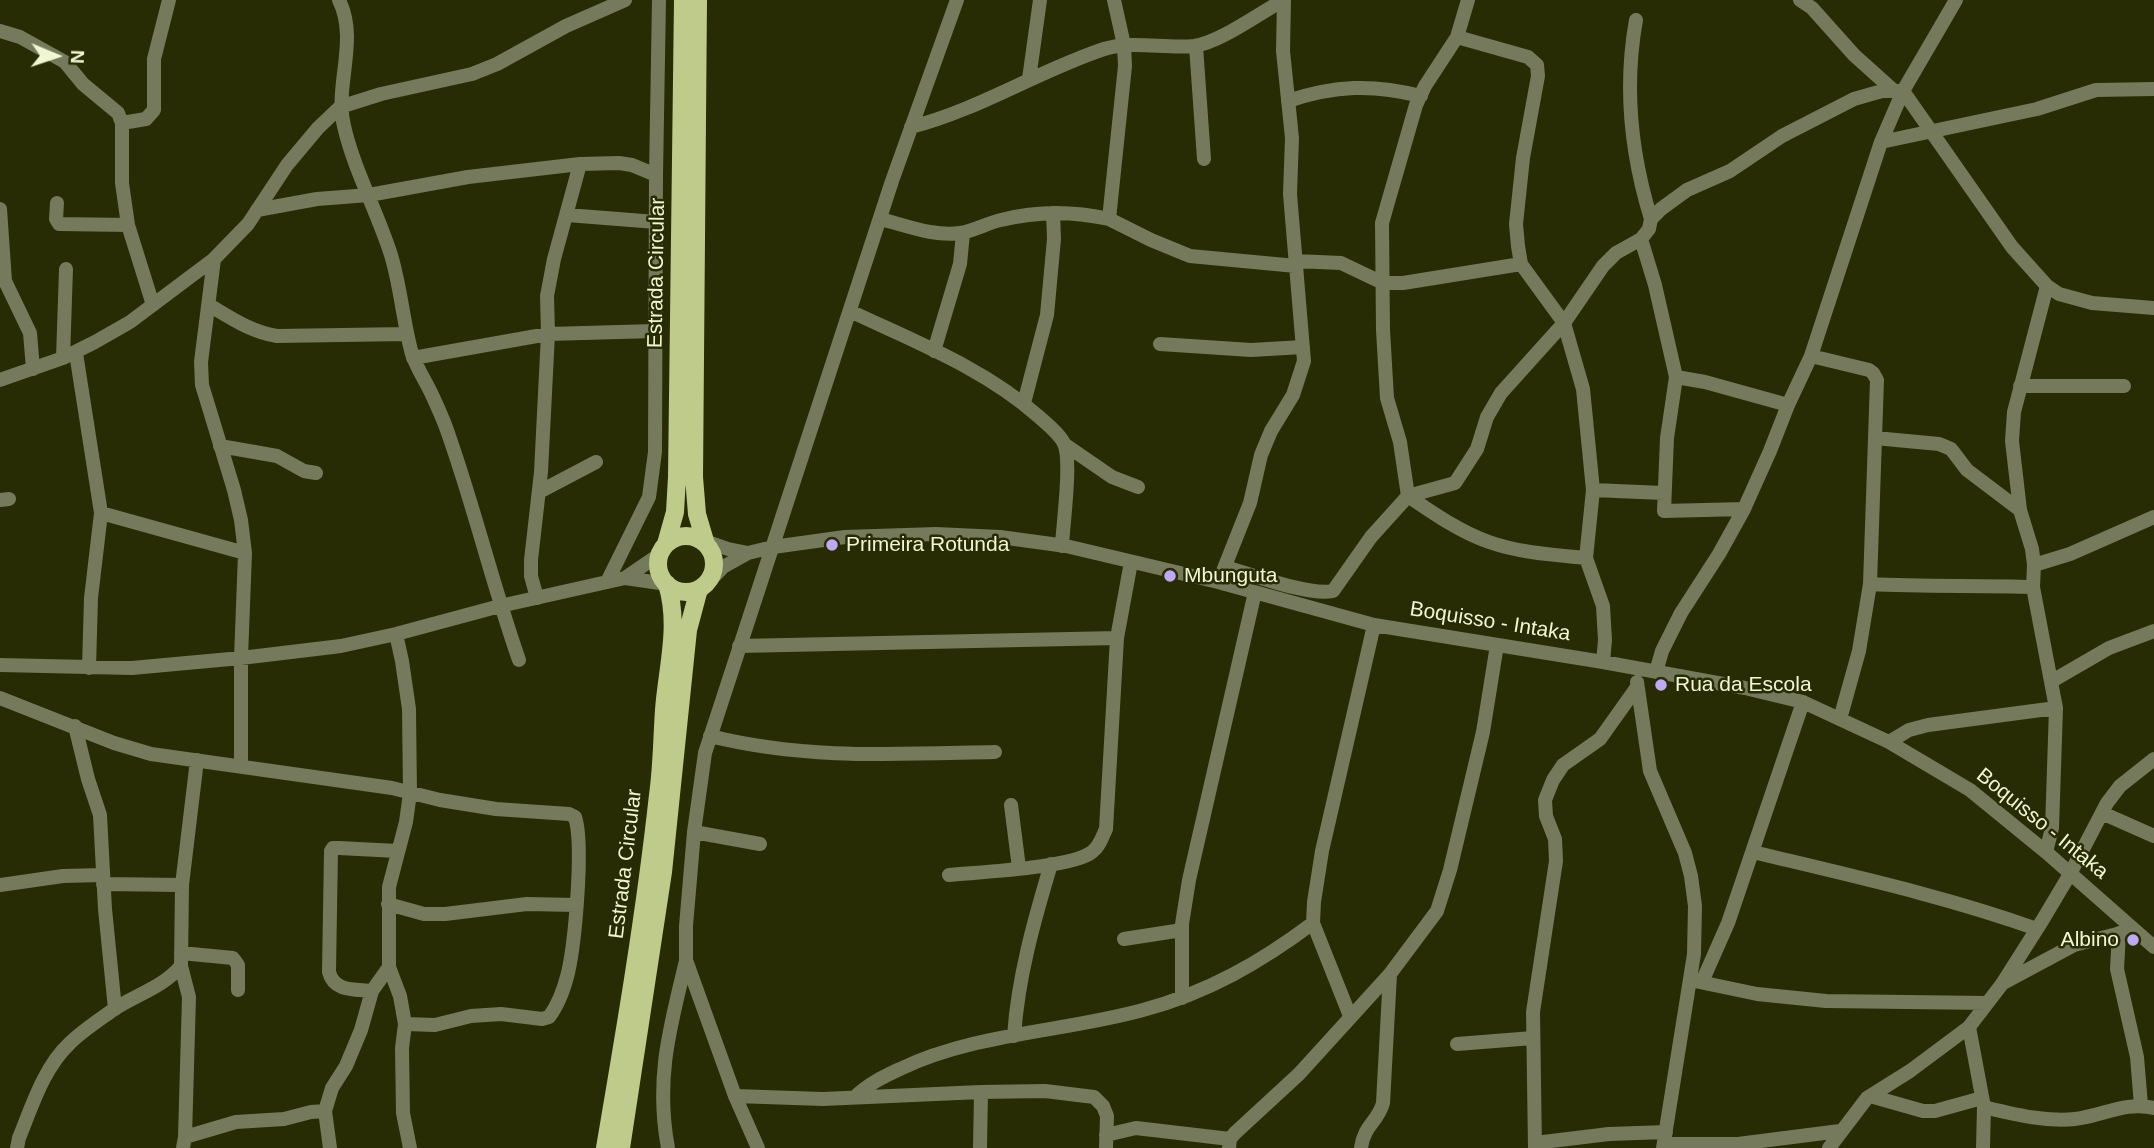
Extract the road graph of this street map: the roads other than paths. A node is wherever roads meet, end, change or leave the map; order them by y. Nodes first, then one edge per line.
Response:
1 (169, 0) edge
2 (339, 0) edge
3 (625, 0) edge
4 (659, 0) edge
5 (683, 0) edge
6 (698, 0) edge
7 (957, 0) edge
8 (1040, 0) edge
9 (1114, 0) edge
10 (1284, 0) edge
11 (1468, 0) edge
12 (1956, 0) edge
13 (1807, 3) edge
14 (1636, 20) dead end
15 (0, 31) edge
16 (1457, 37) junction
17 (1125, 44) junction
18 (1196, 46) junction
19 (1029, 79) junction
20 (2154, 89) edge
21 (1898, 90) junction
22 (1421, 96) junction
23 (1287, 101) junction
24 (340, 107) junction
25 (122, 123) junction
26 (911, 127) junction
27 (1930, 131) junction
28 (1881, 142) junction
29 (1204, 159) dead end
30 (580, 164) junction
31 (656, 175) junction
32 (369, 195) junction
33 (57, 203) dead end
34 (0, 209) edge
35 (257, 210) junction
36 (1053, 213) junction
37 (567, 215) junction
38 (880, 219) junction
39 (1109, 219) junction
40 (1651, 219) junction
41 (656, 222) junction
42 (128, 225) junction
43 (963, 233) junction
44 (1641, 239) junction
45 (214, 259) junction
46 (1296, 263) junction
47 (1521, 264) junction
48 (66, 269) dead end
49 (1383, 283) junction
50 (2047, 286) junction
51 (153, 305) junction
52 (209, 305) junction
53 (2154, 309) edge
54 (850, 311) junction
55 (1564, 323) junction
56 (655, 331) junction
57 (407, 334) junction
58 (548, 334) junction
59 (1160, 344) dead end
60 (1303, 347) junction
61 (934, 351) junction
62 (69, 355) junction
63 (1811, 356) junction
64 (413, 358) junction
65 (33, 369) junction
66 (1676, 377) junction
67 (0, 380) edge
68 (2020, 386) junction
69 (2124, 386) dead end
70 (1024, 403) junction
71 (1788, 405) junction
72 (1875, 438) junction
73 (1064, 444) junction
74 (220, 446) junction
75 (596, 462) dead end
76 (316, 473) dead end
77 (1138, 487) dead end
78 (1593, 491) junction
79 (539, 492) junction
80 (1663, 493) junction
81 (1408, 496) junction
82 (1744, 509) junction
83 (2020, 510) junction
84 (101, 513) junction
85 (2154, 517) edge
86 (705, 541) junction
87 (1062, 546) junction
88 (773, 547) junction
89 (663, 549) junction
90 (245, 553) junction
91 (748, 553) junction
92 (1586, 558) junction
93 (1131, 562) junction
94 (2034, 565) junction
95 (1225, 567) junction
96 (625, 578) junction
97 (607, 582) junction
98 (1218, 582) junction
99 (667, 584) junction
100 (1870, 584) junction
101 (702, 587) junction
102 (2032, 587) junction
103 (1255, 592) junction
104 (537, 597) junction
105 (500, 606) junction
106 (1374, 625) junction
107 (2154, 631) edge
108 (396, 634) junction
109 (1117, 638) junction
110 (1497, 645) junction
111 (739, 646) junction
112 (240, 658) junction
113 (519, 660) dead end
114 (1603, 662) junction
115 (0, 665) edge
116 (89, 668) junction
117 (1637, 669) junction
118 (1656, 673) junction
119 (2052, 681) junction
120 (1637, 687) junction
121 (0, 698) edge
122 (1803, 702) junction
123 (2056, 708) junction
124 (1840, 719) junction
125 (75, 726) junction
126 (710, 736) junction
127 (1889, 742) junction
128 (995, 752) dead end
129 (2154, 759) edge
130 (197, 760) junction
131 (241, 766) junction
132 (410, 793) junction
133 (1011, 805) dead end
134 (2102, 813) junction
135 (694, 832) junction
136 (2154, 836) edge
137 (761, 844) dead end
138 (397, 851) junction
139 (1753, 852) junction
140 (2046, 852) junction
141 (1051, 864) junction
142 (1019, 868) junction
143 (2070, 874) junction
144 (949, 875) dead end
145 (103, 880) junction
146 (0, 885) edge
147 (182, 885) junction
148 (388, 904) junction
149 (576, 905) junction
150 (1313, 923) junction
151 (2036, 929) junction
152 (1182, 930) junction
153 (2137, 931) junction
154 (2119, 933) junction
155 (1124, 939) dead end
156 (2154, 947) edge
157 (181, 960) junction
158 (686, 960) junction
159 (389, 967) junction
160 (1390, 974) junction
161 (1696, 981) junction
162 (2002, 984) junction
163 (238, 990) dead end
164 (372, 991) junction
165 (1182, 998) junction
166 (1987, 1003) junction
167 (115, 1009) junction
168 (1350, 1016) junction
169 (405, 1024) junction
170 (1969, 1027) junction
171 (1014, 1035) junction
172 (1533, 1038) junction
173 (1457, 1044) dead end
174 (982, 1091) junction
175 (735, 1096) junction
176 (1870, 1096) junction
177 (855, 1097) junction
178 (1983, 1102) junction
179 (2148, 1106) edge
180 (325, 1111) junction
181 (1840, 1131) junction
182 (1106, 1141) edge
183 (1664, 1141) edge
184 (184, 1143) edge
185 (1230, 1143) edge
186 (1535, 1145) edge
187 (17, 1148) edge
188 (330, 1148) edge
189 (410, 1148) edge
190 (605, 1148) edge
191 (621, 1148) edge
192 (668, 1148) edge
193 (758, 1148) edge
194 (981, 1148) edge
195 (1361, 1148) edge
196 (1829, 1148) edge
197 (1983, 1148) edge

1 - 25 street
2 - 24 street
3 - 24 street
4 - 31 street
5 - 89 main road, Estrada Circular
6 - 86 main road, Estrada Circular
7 - 26 street
8 - 19 street
9 - 17 street
10 - 18 street
10 - 23 street
11 - 16 street
12 - 21 street
13 - 21 street
14 - 40 street
15 - 25 street
16 - 22 street
16 - 47 street
17 - 18 street
17 - 19 street
17 - 39 street
18 - 29 street
19 - 26 street
20 - 27 street
21 - 27 street
21 - 28 street
21 - 40 street
22 - 23 street
22 - 49 street
23 - 46 street
24 - 32 street
24 - 35 street
25 - 42 street
26 - 38 street
27 - 28 street
27 - 50 street
28 - 63 street
30 - 31 street
30 - 32 street
30 - 37 street
31 - 41 street
32 - 35 street
32 - 57 street
33 - 42 street
34 - 65 street
35 - 45 street
36 - 39 street
36 - 43 street
36 - 70 street
37 - 41 street
37 - 58 street
38 - 43 street
38 - 54 street
39 - 46 street
40 - 44 street
41 - 56 street
42 - 51 street
43 - 61 street
44 - 55 street
44 - 66 street
45 - 51 street
45 - 52 street
46 - 49 street
46 - 60 street
47 - 49 street
47 - 55 street
48 - 62 street
49 - 81 street
50 - 53 street
50 - 68 street
51 - 62 street
52 - 57 street
52 - 74 street
54 - 61 street
54 - 88 street
55 - 78 street
55 - 81 street
56 - 58 street
56 - 97 street
57 - 64 street
58 - 64 street
58 - 79 street
59 - 60 street
60 - 95 street
61 - 70 street
62 - 65 street
62 - 84 street
63 - 71 street
63 - 72 street
64 - 105 street
65 - 67 street
66 - 71 street
66 - 80 street
68 - 69 street
68 - 83 street
70 - 73 street
71 - 82 street
72 - 83 street
72 - 100 street
73 - 77 street
73 - 87 street
74 - 76 street
74 - 90 street
75 - 79 street
78 - 80 street
78 - 92 street
79 - 104 street
80 - 82 street
81 - 92 street
81 - 95 street
82 - 118 street
83 - 94 street
84 - 90 street
84 - 116 street
85 - 94 street
86 - 89 main road
86 - 91 street
86 - 101 main road
87 - 88 street, Boquisso - Intaka
87 - 93 street, Boquisso - Intaka
88 - 91 street, Boquisso - Intaka
88 - 111 street
89 - 96 street
89 - 99 main road
90 - 112 street
91 - 101 street
92 - 114 street
93 - 98 street, Boquisso - Intaka
93 - 109 street
94 - 102 street
95 - 98 street
96 - 97 street
96 - 99 street
97 - 104 street
98 - 103 street, Boquisso - Intaka
99 - 101 main road
99 - 190 main road, Estrada Circular
100 - 102 street
100 - 124 street
101 - 191 main road, Estrada Circular
102 - 119 street
103 - 106 street, Boquisso - Intaka
103 - 152 street
104 - 105 street
105 - 108 street
105 - 113 street
106 - 110 street, Boquisso - Intaka
106 - 150 street
107 - 119 street
108 - 112 street
108 - 132 street
109 - 111 street
109 - 141 street
110 - 114 street, Boquisso - Intaka
110 - 160 street
111 - 126 street
112 - 116 street
112 - 131 street
114 - 117 street, Boquisso - Intaka
115 - 116 street
117 - 118 street, Boquisso - Intaka
117 - 120 street
118 - 122 street, Boquisso - Intaka
119 - 123 street
120 - 161 street
120 - 172 street
121 - 125 street
122 - 124 street, Boquisso - Intaka
122 - 139 street
123 - 127 street
123 - 140 street
124 - 127 street, Boquisso - Intaka
125 - 130 street
125 - 145 street
126 - 128 street
126 - 135 street
127 - 140 street, Boquisso - Intaka
129 - 134 street
130 - 131 street
130 - 147 street
131 - 132 street
132 - 138 street
132 - 149 street
133 - 142 street
134 - 136 street
134 - 143 street
135 - 137 street
135 - 158 street
138 - 148 street
138 - 164 street
139 - 151 street
139 - 161 street
140 - 143 street, Boquisso - Intaka
141 - 142 street
141 - 171 street
142 - 144 street
143 - 151 street
143 - 153 street, Boquisso - Intaka
145 - 146 street
145 - 147 street
145 - 167 street
147 - 157 street
148 - 149 street
148 - 159 street
149 - 169 street
150 - 165 street
150 - 168 street
151 - 162 street
152 - 155 street
152 - 165 street
153 - 154 street
153 - 156 street, Boquisso - Intaka
154 - 162 street
154 - 179 street
157 - 163 street
157 - 167 street
157 - 184 street
158 - 175 street
158 - 192 street
159 - 164 street
159 - 169 street
160 - 168 street
160 - 195 street
161 - 166 street
161 - 183 street
162 - 166 street
164 - 180 street
165 - 171 street
166 - 170 street
167 - 187 street
168 - 185 street
169 - 189 street
170 - 176 street
170 - 178 street
171 - 177 street
172 - 173 street
172 - 186 street
174 - 177 street
174 - 182 street
174 - 194 street
175 - 177 street
175 - 193 street
176 - 178 street
176 - 181 street
178 - 179 street
178 - 197 street
180 - 184 street
180 - 188 street
181 - 183 street
181 - 196 street
182 - 185 street
183 - 186 street

